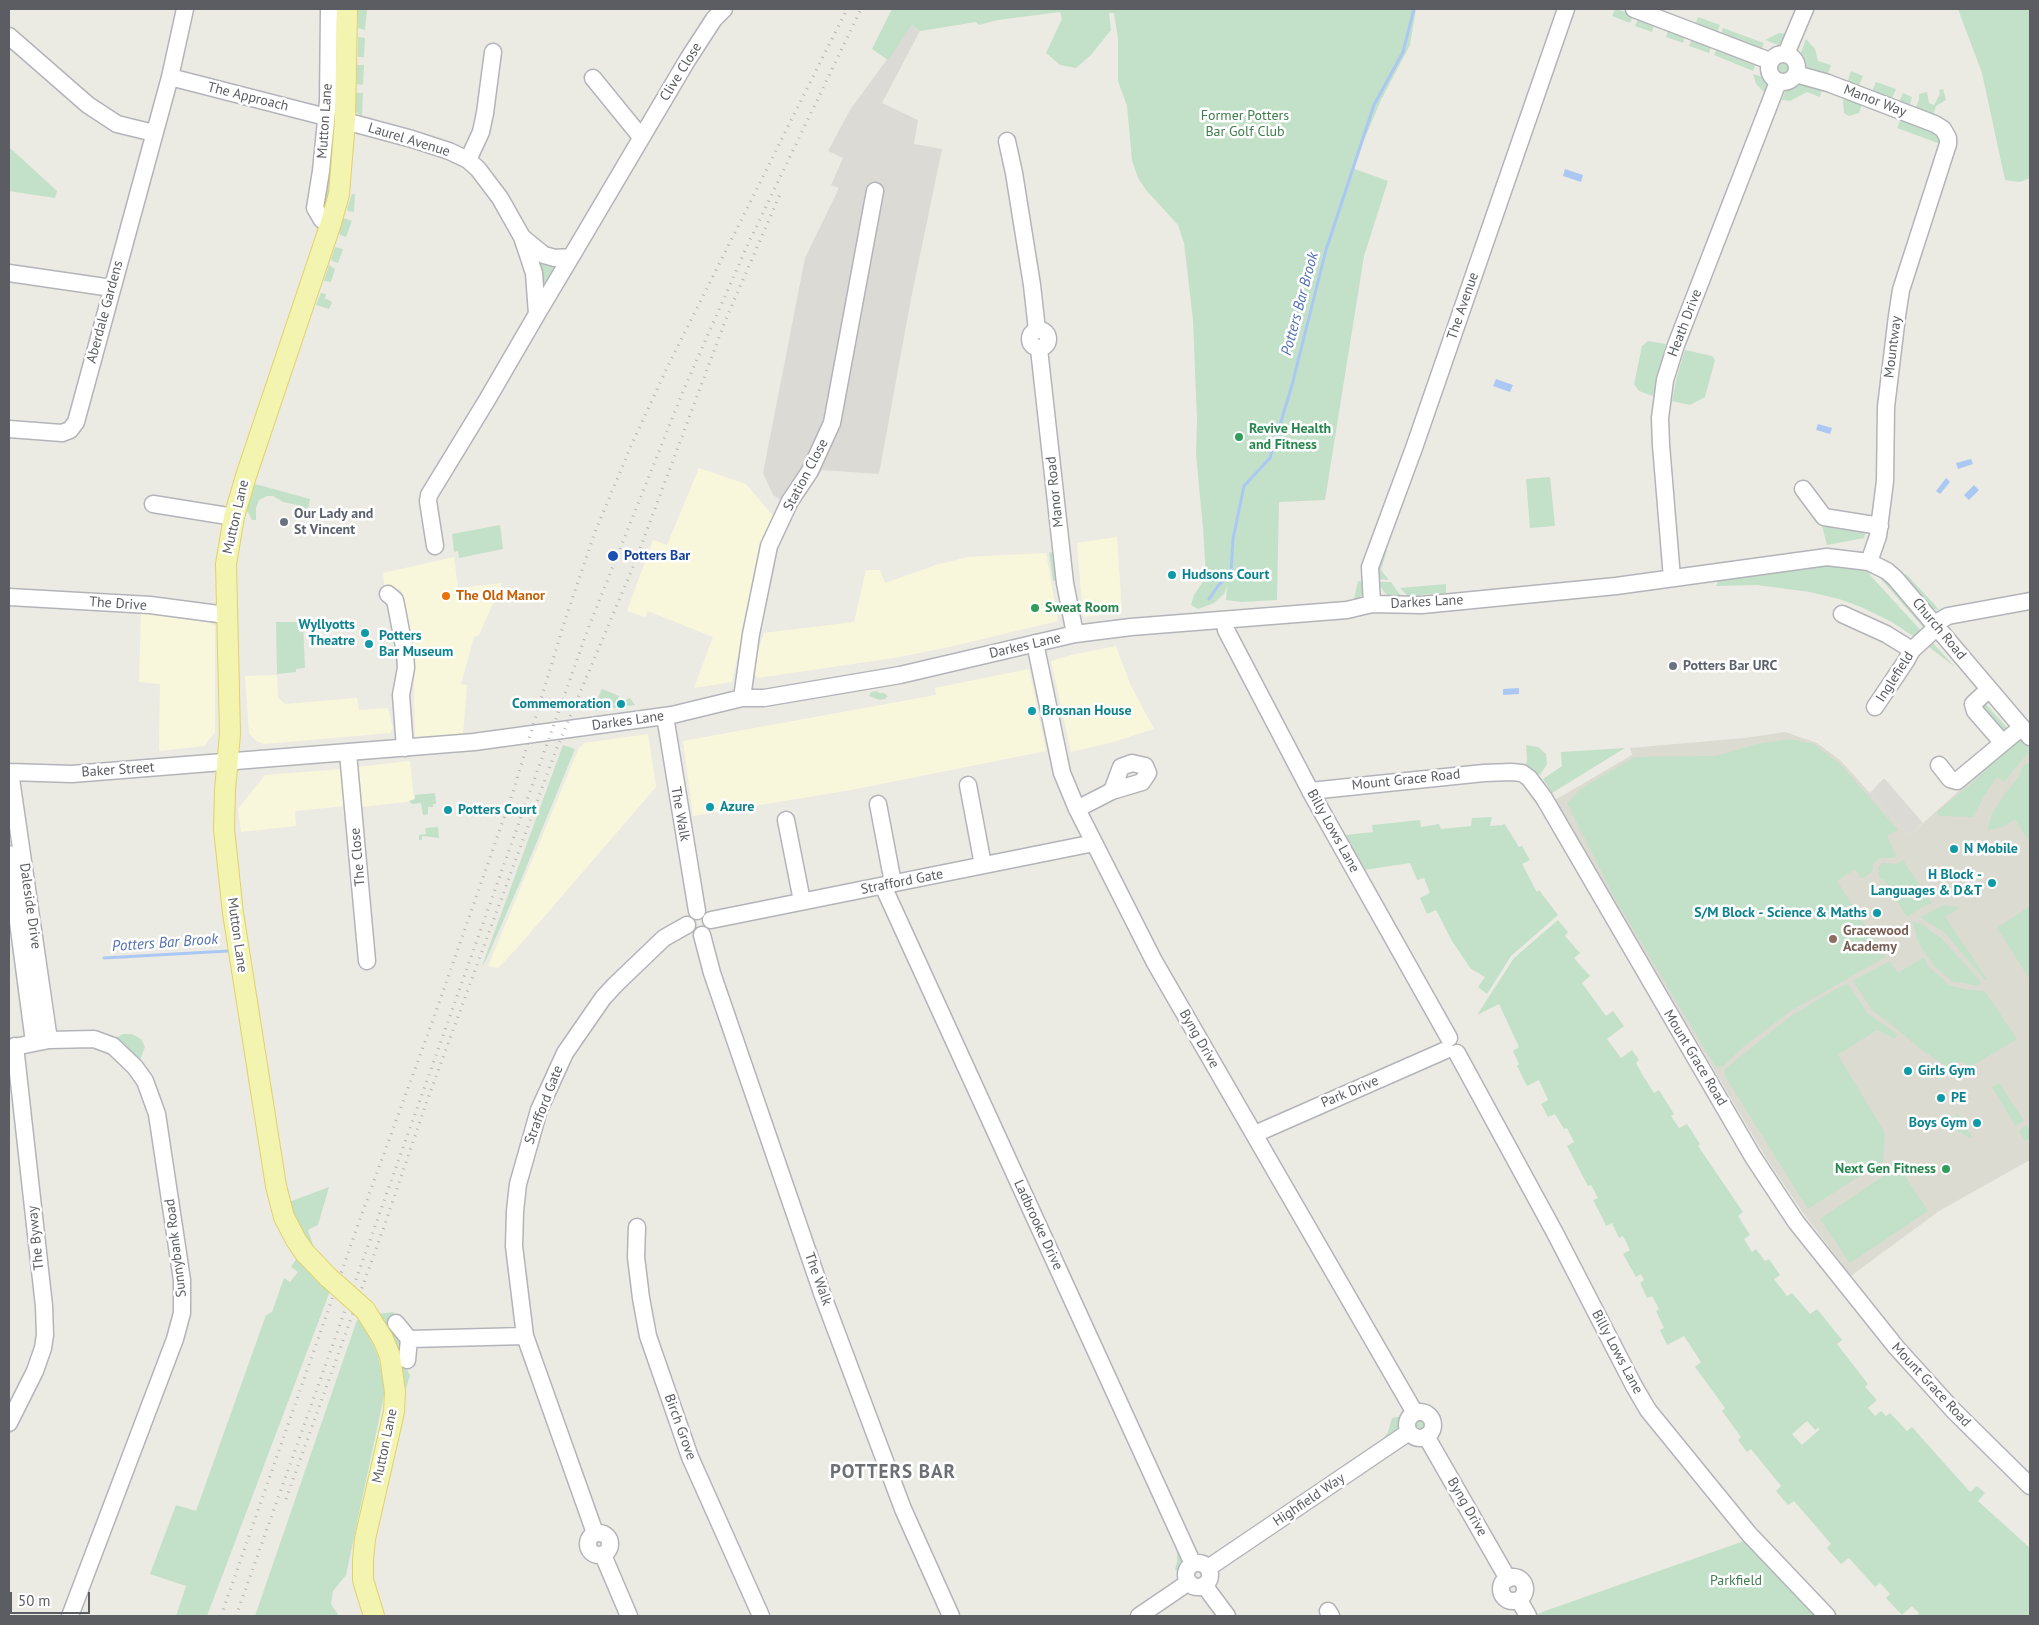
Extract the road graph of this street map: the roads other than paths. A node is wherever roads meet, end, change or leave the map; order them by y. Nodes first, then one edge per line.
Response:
1 (185, 9) edge
2 (329, 9) edge
3 (347, 9) edge
4 (724, 9) edge
5 (1566, 9) edge
6 (1634, 9) edge
7 (1805, 9) edge
8 (12, 45) edge
9 (493, 52) dead end
10 (1786, 54) junction
11 (1770, 61) junction
12 (1796, 74) junction
13 (170, 77) junction
14 (593, 78) dead end
15 (1778, 82) junction
16 (326, 117) junction
17 (345, 121) junction
18 (154, 133) junction
19 (641, 137) junction
20 (1948, 138) joint
21 (1007, 141) dead end
22 (468, 160) junction
23 (875, 191) dead end
24 (331, 223) junction
25 (522, 237) junction
26 (571, 257) junction
27 (9, 272) edge
28 (112, 288) junction
29 (536, 314) junction
30 (9, 429) edge
31 (1803, 490) dead end
32 (153, 504) dead end
33 (234, 517) junction
34 (1880, 526) junction
35 (435, 546) dead end
36 (1827, 557) joint
37 (1869, 562) junction
38 (1672, 578) junction
39 (388, 594) dead end
40 (9, 597) edge
41 (2030, 601) edge
42 (1372, 604) junction
43 (1842, 614) dead end
44 (226, 615) junction
45 (1225, 620) junction
46 (1936, 626) junction
47 (1075, 634) junction
48 (1035, 644) junction
49 (1912, 650) junction
50 (1989, 689) junction
51 (742, 698) junction
52 (1875, 707) dead end
53 (665, 716) junction
54 (2026, 732) edge
55 (2002, 742) junction
56 (405, 748) junction
57 (348, 753) junction
58 (227, 763) junction
59 (1939, 765) dead end
60 (10, 772) edge
61 (968, 785) dead end
62 (1112, 791) dead end
63 (1310, 791) junction
64 (878, 804) dead end
65 (1077, 809) junction
66 (786, 820) dead end
67 (1094, 843) junction
68 (9, 854) edge
69 (983, 865) junction
70 (888, 885) junction
71 (802, 901) junction
72 (704, 916) junction
73 (687, 925) junction
74 (702, 935) junction
75 (367, 961) dead end
76 (41, 1041) junction
77 (12, 1047) edge
78 (1451, 1047) junction
79 (1255, 1134) junction
80 (637, 1227) dead end
81 (396, 1323) dead end
82 (525, 1336) junction
83 (409, 1339) junction
84 (407, 1360) dead end
85 (1415, 1413) junction
86 (9, 1424) edge
87 (1409, 1432) junction
88 (1426, 1436) junction
89 (2030, 1486) edge
90 (1200, 1566) junction
91 (1196, 1584) junction
92 (70, 1616) edge
93 (374, 1616) edge
94 (629, 1616) edge
95 (761, 1616) edge
96 (951, 1616) edge
97 (1139, 1616) edge
98 (1227, 1616) edge
99 (1528, 1616) edge
100 (1827, 1616) edge

1 - 13 street, Aberdale Gardens
2 - 16 street, Mutton Lane
3 - 17 main road, Mutton Lane
4 - 19 street, Clive Close
5 - 42 street, The Avenue
6 - 11 street
7 - 10 street
8 - 18 street
9 - 22 street
10 - 11 street
10 - 12 street
11 - 15 street
12 - 15 street
12 - 20 street, Manor Way
13 - 16 street, The Approach
13 - 18 street, Aberdale Gardens
14 - 19 street
15 - 38 street, Heath Drive
16 - 24 street, Mutton Lane
17 - 22 street, Laurel Avenue
17 - 24 main road, Mutton Lane
18 - 28 street, Aberdale Gardens
19 - 26 street, Clive Close
20 - 34 street, Mountway
21 - 47 street, Manor Road
22 - 25 street, Laurel Avenue
23 - 51 street, Station Close
24 - 33 main road, Mutton Lane
25 - 26 street, Laurel Avenue
25 - 29 street, Laurel Avenue
26 - 29 street
27 - 28 street
28 - 30 street, Aberdale Gardens
29 - 35 street
31 - 34 street
32 - 33 street
33 - 44 main road, Mutton Lane
34 - 37 street, Mountway
36 - 37 street, Church Road
36 - 38 street, Darkes Lane
37 - 46 street, Church Road
38 - 42 street, Darkes Lane
39 - 56 street
40 - 44 street, The Drive
41 - 46 street, Inglefield
42 - 45 street, Darkes Lane
43 - 49 street
44 - 58 main road, Mutton Lane
45 - 47 street, Darkes Lane
45 - 63 street, Billy Lows Lane
46 - 49 street, Inglefield
46 - 50 street, Church Road
47 - 48 street, Darkes Lane
48 - 51 street, Darkes Lane
48 - 65 street, Byng Drive
49 - 52 street, Inglefield
50 - 54 street, Church Road
50 - 55 street
51 - 53 street, Darkes Lane
53 - 56 street, Darkes Lane
53 - 72 street, The Walk
54 - 55 street
55 - 59 street
56 - 57 street, Darkes Lane
57 - 58 street, Darkes Lane
57 - 75 street, The Close
58 - 60 street, Baker Street
58 - 93 main road, Mutton Lane, bridge
60 - 76 street, Daleside Drive
61 - 69 street
62 - 65 street
63 - 78 street, Billy Lows Lane
63 - 89 street, Mount Grace Road
64 - 70 street, Ladbrooke Drive
65 - 67 street, Byng Drive
66 - 71 street
67 - 69 street, Strafford Gate
67 - 79 street, Byng Drive
68 - 76 street, Daleside Drive
69 - 70 street, Strafford Gate
70 - 71 street, Strafford Gate
70 - 90 street, Ladbrooke Drive
71 - 72 street, Strafford Gate
72 - 73 street
72 - 74 street
73 - 74 street
73 - 82 street, Strafford Gate
74 - 96 street, The Walk
76 - 77 street, Sunnybank Road
76 - 92 street, Sunnybank Road
77 - 86 street, The Byway
78 - 79 street, Park Drive
78 - 100 street, Billy Lows Lane
79 - 85 street, Byng Drive
80 - 95 street, Birch Grove
81 - 83 street
82 - 83 street
82 - 94 street, Strafford Gate
83 - 84 street
85 - 87 street
85 - 88 street
87 - 88 street
87 - 90 street, Highfield Way
88 - 99 street, Byng Drive
90 - 91 street
91 - 97 street
91 - 98 street

